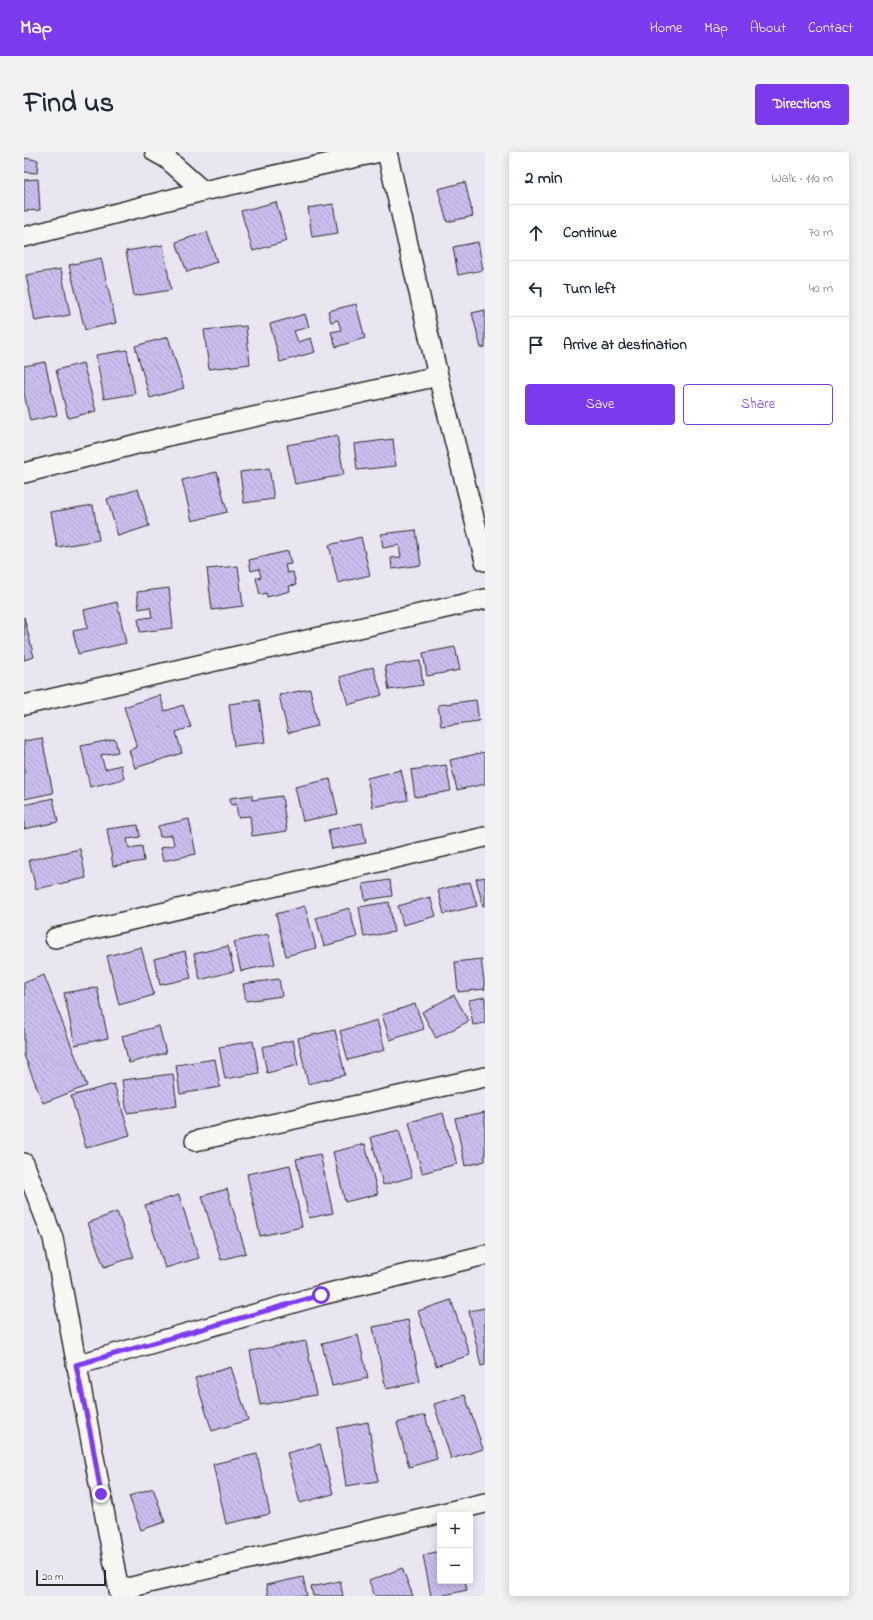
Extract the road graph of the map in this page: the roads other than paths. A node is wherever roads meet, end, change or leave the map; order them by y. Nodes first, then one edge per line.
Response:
1 (155, 152) edge
2 (380, 152) edge
3 (387, 152) edge
4 (203, 191) junction
5 (24, 237) edge
6 (438, 376) junction
7 (24, 473) edge
8 (485, 561) edge
9 (485, 599) edge
10 (24, 705) edge
11 (485, 837) edge
12 (55, 938) dead end
13 (485, 1077) edge
14 (195, 1141) dead end
15 (24, 1163) edge
16 (485, 1255) edge
17 (76, 1365) junction
18 (485, 1503) edge
19 (120, 1593) edge

1 - 4 street
2 - 4 street
3 - 6 street
4 - 5 street
6 - 7 street
6 - 8 street
9 - 10 street
11 - 12 street
13 - 14 street
15 - 17 street
16 - 17 street
17 - 19 street
18 - 19 street

